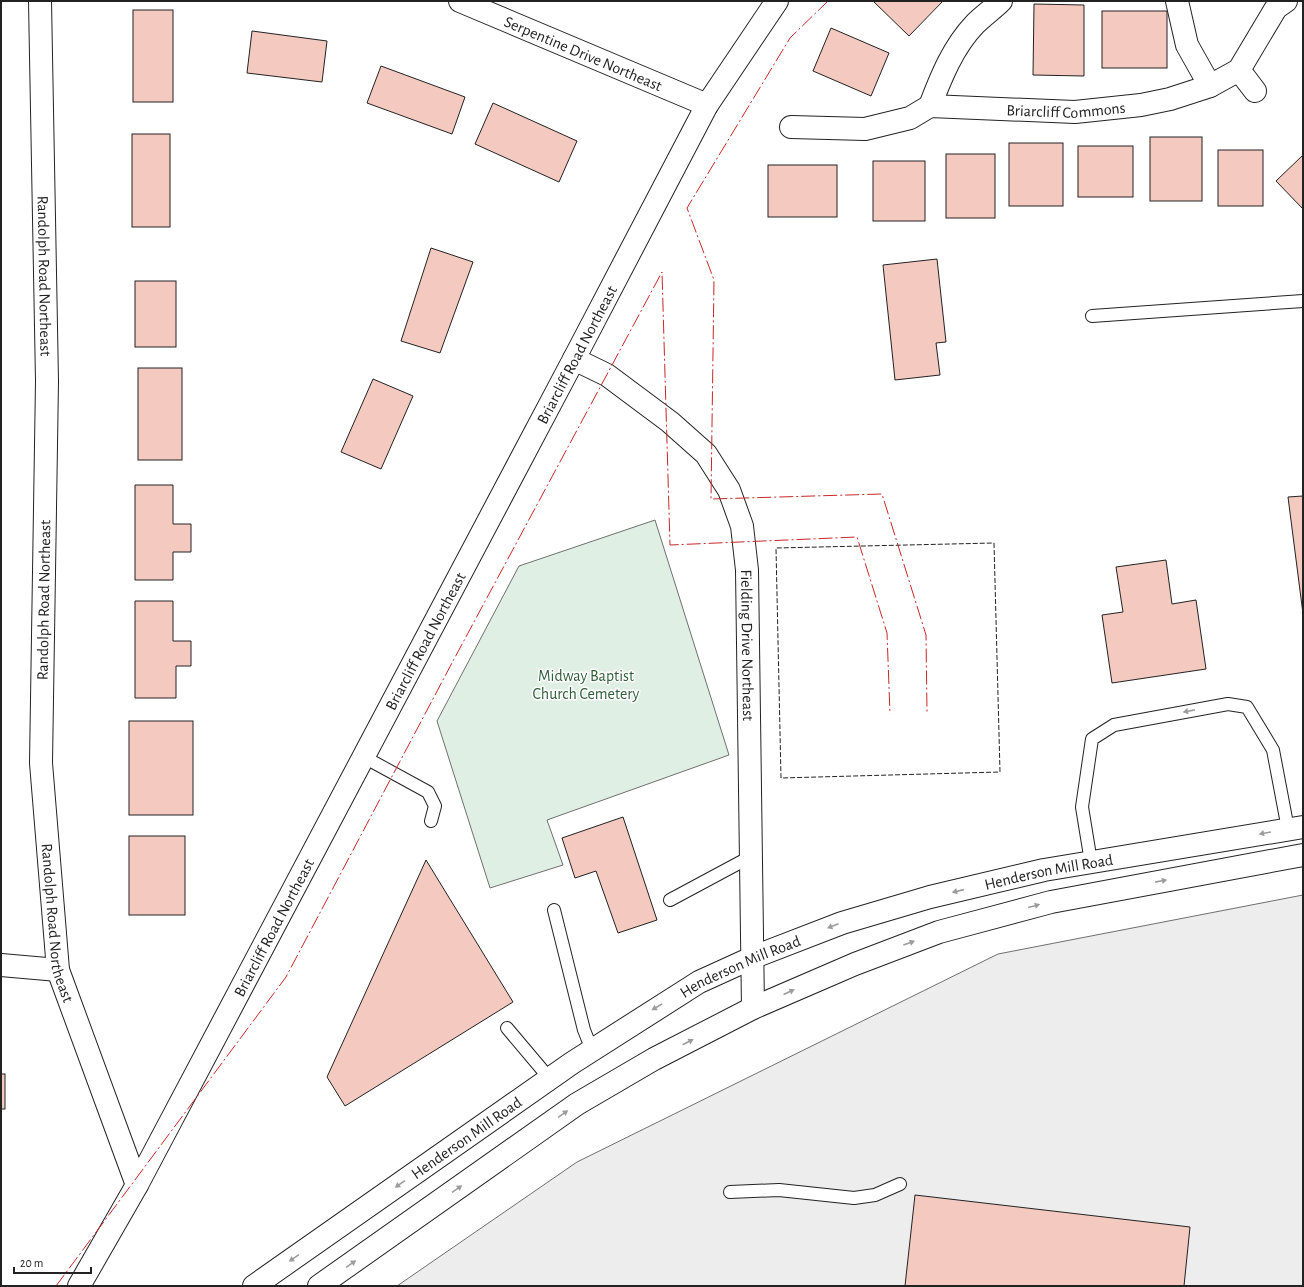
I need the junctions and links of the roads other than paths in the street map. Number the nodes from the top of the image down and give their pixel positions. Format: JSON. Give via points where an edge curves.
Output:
{"nodes":[{"id":1,"x":40,"y":1,"type":"edge"},
{"id":2,"x":460,"y":1,"type":"edge"},
{"id":3,"x":777,"y":1,"type":"edge"},
{"id":4,"x":1001,"y":1,"type":"edge"},
{"id":5,"x":1177,"y":1,"type":"edge"},
{"id":6,"x":1286,"y":1,"type":"edge"},
{"id":7,"x":1239,"y":70,"type":"junction"},
{"id":8,"x":1210,"y":86,"type":"junction"},
{"id":9,"x":1256,"y":91,"type":"dead end"},
{"id":10,"x":707,"y":105,"type":"junction"},
{"id":11,"x":930,"y":106,"type":"junction"},
{"id":12,"x":791,"y":127,"type":"dead end"},
{"id":13,"x":1303,"y":301,"type":"edge"},
{"id":14,"x":1092,"y":316,"type":"dead end"},
{"id":15,"x":574,"y":359,"type":"junction"},
{"id":16,"x":364,"y":757,"type":"junction"},
{"id":17,"x":431,"y":822,"type":"dead end"},
{"id":18,"x":1296,"y":828,"type":"edge"},
{"id":19,"x":1303,"y":854,"type":"edge"},
{"id":20,"x":752,"y":856,"type":"junction"},
{"id":21,"x":1091,"y":862,"type":"junction"},
{"id":22,"x":670,"y":900,"type":"dead end"},
{"id":23,"x":554,"y":910,"type":"dead end"},
{"id":24,"x":754,"y":957,"type":"junction"},
{"id":25,"x":1,"y":964,"type":"edge"},
{"id":26,"x":58,"y":970,"type":"junction"},
{"id":27,"x":753,"y":1008,"type":"junction"},
{"id":28,"x":507,"y":1028,"type":"dead end"},
{"id":29,"x":592,"y":1050,"type":"junction"},
{"id":30,"x":550,"y":1079,"type":"junction"},
{"id":31,"x":900,"y":1184,"type":"dead end"},
{"id":32,"x":137,"y":1185,"type":"junction"},
{"id":33,"x":730,"y":1192,"type":"dead end"},
{"id":34,"x":79,"y":1286,"type":"edge"},
{"id":35,"x":254,"y":1286,"type":"edge"},
{"id":36,"x":319,"y":1286,"type":"edge"}],
"edges":[{"from":1,"to":26,"type":"street","name":"Randolph Road Northeast","via":[[47,381],[41,763]]},
{"from":2,"to":10,"type":"street","name":"Serpentine Drive Northeast"},
{"from":3,"to":10,"type":"street","name":"Briarcliff Road Northeast"},
{"from":4,"to":11,"type":"street","via":[[975,25],[958,47],[942,74]]},
{"from":5,"to":8,"type":"street","via":[[1187,45]]},
{"from":6,"to":7,"type":"street","via":[[1276,8]]},
{"from":7,"to":8,"type":"street","name":"Briarcliff Commons"},
{"from":7,"to":9,"type":"street"},
{"from":8,"to":11,"type":"street","name":"Briarcliff Commons","via":[[1141,105],[1075,112]]},
{"from":10,"to":15,"type":"street","name":"Briarcliff Road Northeast"},
{"from":11,"to":12,"type":"street","via":[[910,118],[866,129]]},
{"from":13,"to":14,"type":"lane"},
{"from":15,"to":16,"type":"street","name":"Briarcliff Road Northeast"},
{"from":15,"to":20,"type":"street","name":"Fielding Drive Northeast","via":[[607,375],[670,422],[706,454],[728,490],[742,526],[747,570]]},
{"from":16,"to":17,"type":"lane","via":[[428,792],[434,806]]},
{"from":16,"to":32,"type":"street","name":"Briarcliff Road Northeast"},
{"from":18,"to":21,"type":"street","name":"Henderson Mill Road","one_way":true},
{"from":18,"to":21,"type":"lane","one_way":true,"via":[[1273,750],[1247,707],[1228,704],[1114,725],[1092,738],[1082,807]]},
{"from":27,"to":19,"type":"street","name":"Henderson Mill Road","one_way":true,"via":[[855,964],[947,930],[1051,902]]},
{"from":20,"to":22,"type":"lane"},
{"from":20,"to":24,"type":"street","name":"Fielding Drive Northeast"},
{"from":21,"to":24,"type":"street","name":"Henderson Mill Road","one_way":true,"via":[[1044,870],[930,897],[842,923]]},
{"from":23,"to":29,"type":"lane","via":[[584,1030]]},
{"from":24,"to":27,"type":"street","name":"Fielding Drive Northeast"},
{"from":24,"to":29,"type":"street","name":"Henderson Mill Road","one_way":true,"via":[[699,982]]},
{"from":25,"to":26,"type":"street"},
{"from":26,"to":32,"type":"street","name":"Randolph Road Northeast"},
{"from":36,"to":27,"type":"street","name":"Henderson Mill Road","one_way":true,"via":[[577,1104],[654,1059]]},
{"from":28,"to":30,"type":"lane"},
{"from":29,"to":30,"type":"street","name":"Henderson Mill Road"},
{"from":30,"to":35,"type":"street","name":"Henderson Mill Road","one_way":true},
{"from":31,"to":33,"type":"lane","via":[[875,1195],[854,1198],[779,1190]]},
{"from":32,"to":34,"type":"street","name":"Briarcliff Road Northeast"}]}
